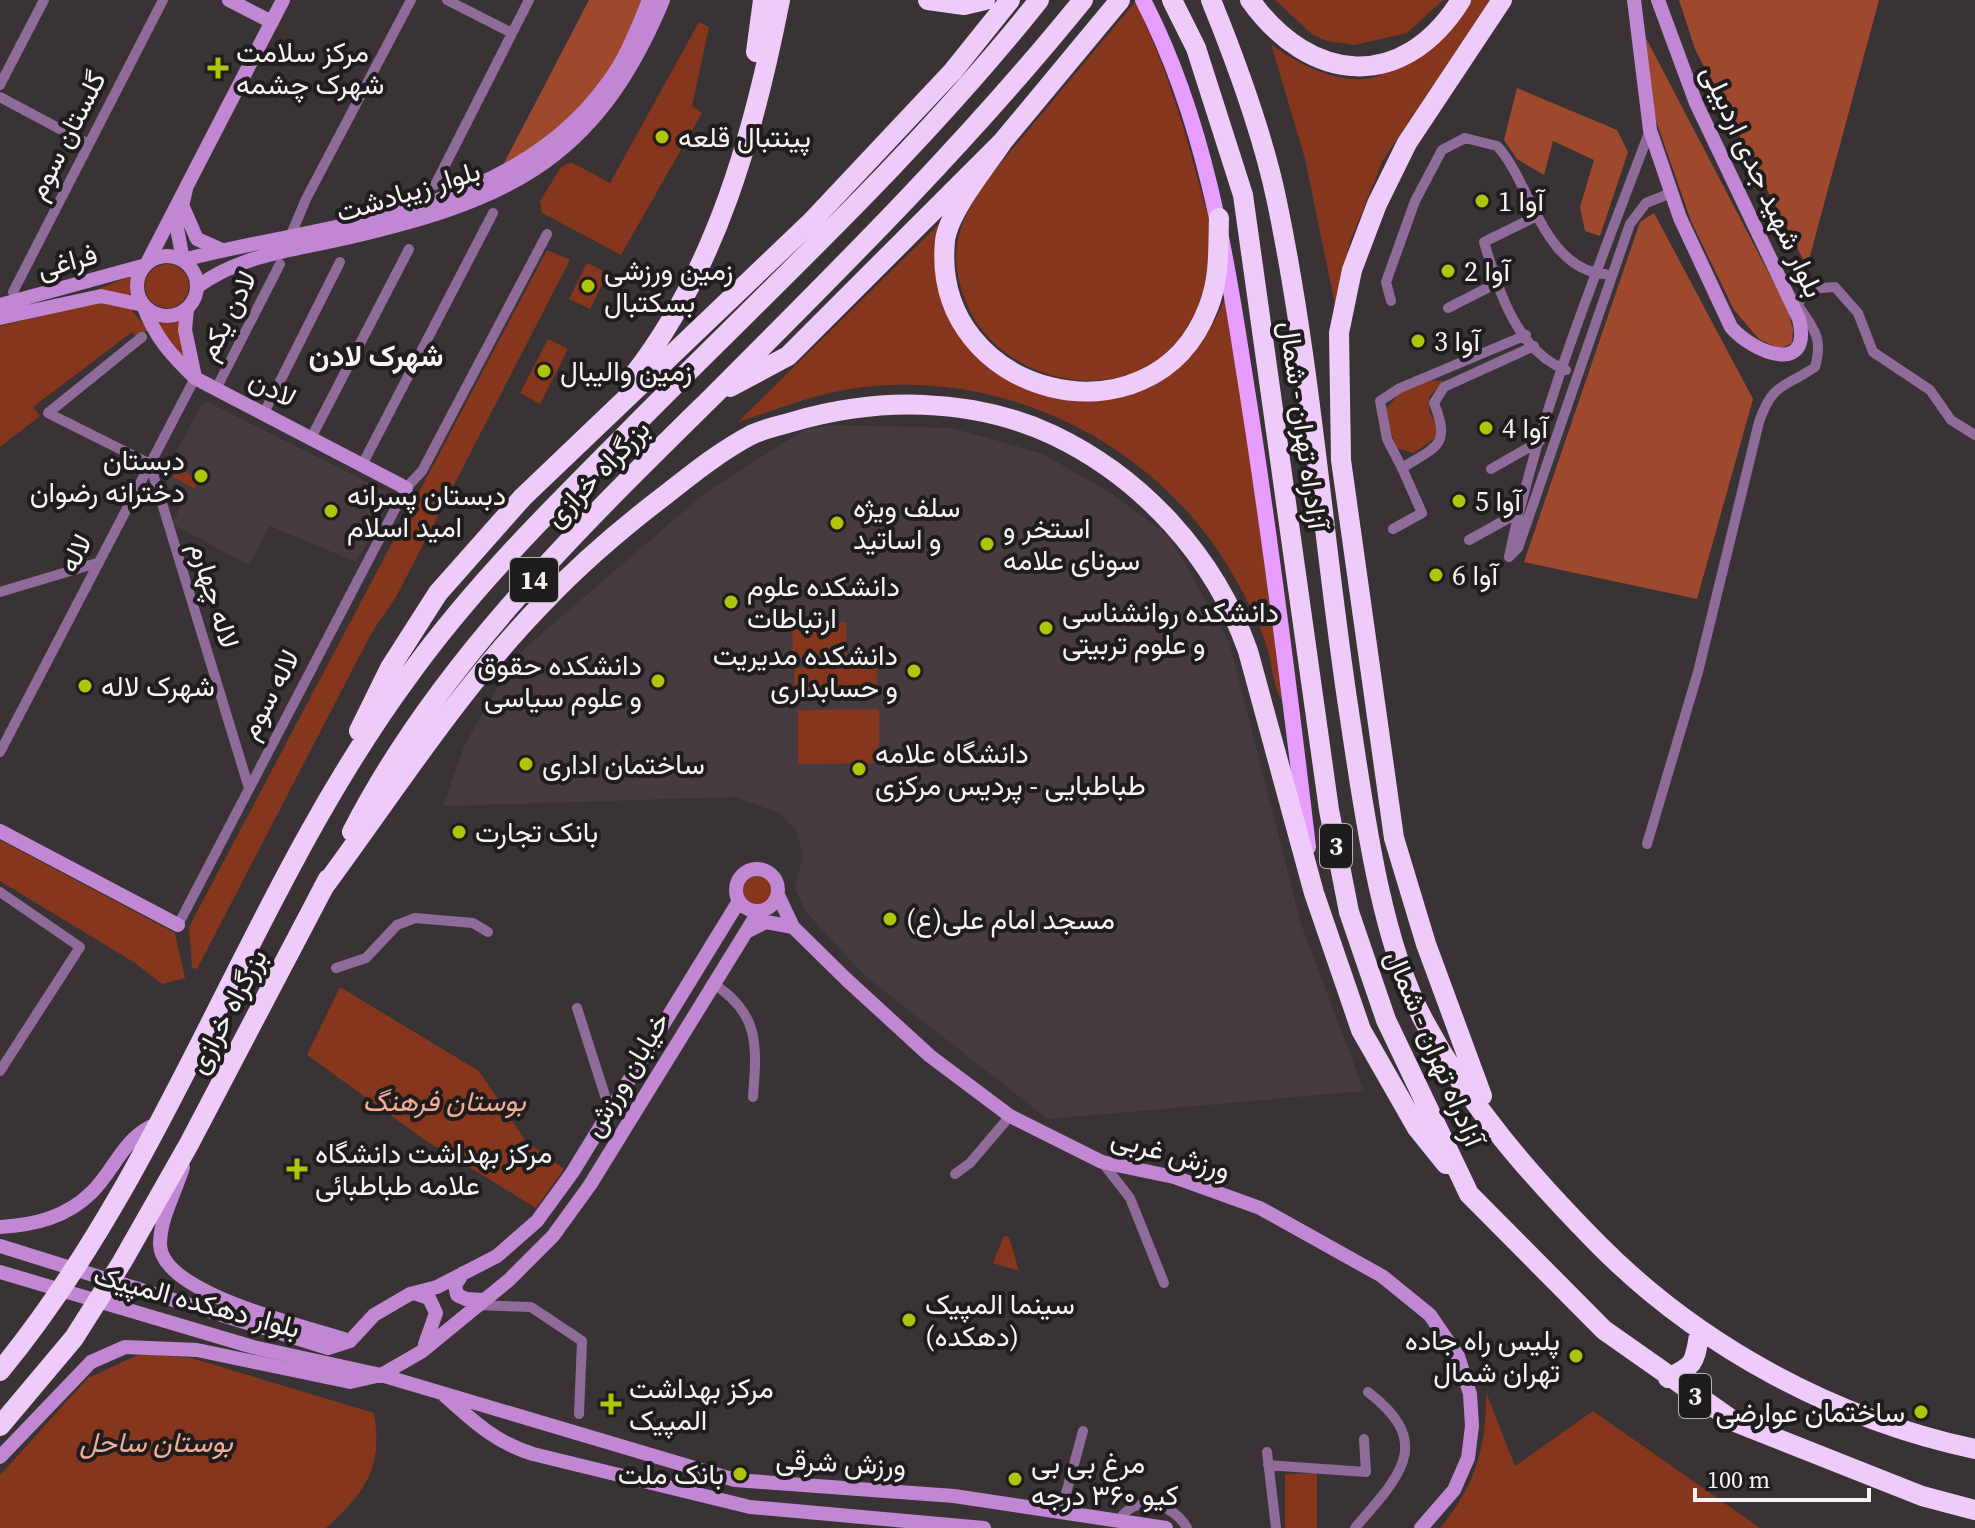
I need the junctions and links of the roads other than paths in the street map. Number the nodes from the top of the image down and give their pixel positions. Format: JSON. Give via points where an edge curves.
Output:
{"nodes":[{"id":1,"x":44,"y":0,"type":"edge"},
{"id":2,"x":163,"y":0,"type":"edge"},
{"id":3,"x":229,"y":0,"type":"edge"},
{"id":4,"x":283,"y":0,"type":"edge"},
{"id":5,"x":411,"y":0,"type":"edge"},
{"id":6,"x":447,"y":0,"type":"edge"},
{"id":7,"x":529,"y":0,"type":"edge"},
{"id":8,"x":649,"y":0,"type":"edge"},
{"id":9,"x":663,"y":0,"type":"edge"},
{"id":10,"x":763,"y":0,"type":"edge"},
{"id":11,"x":780,"y":0,"type":"edge"},
{"id":12,"x":928,"y":0,"type":"edge"},
{"id":13,"x":985,"y":0,"type":"edge"},
{"id":14,"x":1010,"y":0,"type":"edge"},
{"id":15,"x":1039,"y":0,"type":"edge"},
{"id":16,"x":1083,"y":0,"type":"edge"},
{"id":17,"x":1120,"y":0,"type":"edge"},
{"id":18,"x":1172,"y":0,"type":"edge"},
{"id":19,"x":1211,"y":0,"type":"edge"},
{"id":20,"x":1250,"y":0,"type":"edge"},
{"id":21,"x":1461,"y":0,"type":"edge"},
{"id":22,"x":1502,"y":0,"type":"edge"},
{"id":23,"x":1634,"y":0,"type":"edge"},
{"id":24,"x":1658,"y":0,"type":"edge"},
{"id":25,"x":1145,"y":3,"type":"edge"},
{"id":26,"x":272,"y":22,"type":"junction"},
{"id":27,"x":512,"y":33,"type":"junction"},
{"id":28,"x":0,"y":85,"type":"edge"},
{"id":29,"x":0,"y":97,"type":"edge"},
{"id":30,"x":1650,"y":130,"type":"junction"},
{"id":31,"x":1003,"y":141,"type":"junction"},
{"id":32,"x":744,"y":143,"type":"junction"},
{"id":33,"x":88,"y":144,"type":"junction"},
{"id":34,"x":435,"y":185,"type":"dead end"},
{"id":35,"x":186,"y":189,"type":"junction"},
{"id":36,"x":1671,"y":193,"type":"junction"},
{"id":37,"x":183,"y":206,"type":"junction"},
{"id":38,"x":493,"y":213,"type":"dead end"},
{"id":39,"x":1535,"y":217,"type":"junction"},
{"id":40,"x":1219,"y":218,"type":"junction"},
{"id":41,"x":547,"y":234,"type":"dead end"},
{"id":42,"x":290,"y":237,"type":"junction"},
{"id":43,"x":409,"y":249,"type":"dead end"},
{"id":44,"x":223,"y":250,"type":"junction"},
{"id":45,"x":183,"y":260,"type":"junction"},
{"id":46,"x":340,"y":262,"type":"dead end"},
{"id":47,"x":280,"y":264,"type":"dead end"},
{"id":48,"x":146,"y":265,"type":"junction"},
{"id":49,"x":1598,"y":274,"type":"junction"},
{"id":50,"x":1612,"y":275,"type":"junction"},
{"id":51,"x":1497,"y":283,"type":"junction"},
{"id":52,"x":197,"y":287,"type":"junction"},
{"id":53,"x":13,"y":292,"type":"dead end"},
{"id":54,"x":1391,"y":301,"type":"dead end"},
{"id":55,"x":0,"y":305,"type":"edge"},
{"id":56,"x":143,"y":305,"type":"junction"},
{"id":57,"x":1448,"y":308,"type":"dead end"},
{"id":58,"x":187,"y":309,"type":"junction"},
{"id":59,"x":1798,"y":312,"type":"junction"},
{"id":60,"x":0,"y":318,"type":"edge"},
{"id":61,"x":1526,"y":335,"type":"junction"},
{"id":62,"x":142,"y":337,"type":"dead end"},
{"id":63,"x":1534,"y":346,"type":"junction"},
{"id":64,"x":1563,"y":369,"type":"junction"},
{"id":65,"x":1576,"y":373,"type":"junction"},
{"id":66,"x":195,"y":378,"type":"junction"},
{"id":67,"x":217,"y":387,"type":"junction"},
{"id":68,"x":712,"y":396,"type":"junction"},
{"id":69,"x":264,"y":413,"type":"junction"},
{"id":70,"x":1975,"y":435,"type":"edge"},
{"id":71,"x":584,"y":437,"type":"junction"},
{"id":72,"x":311,"y":438,"type":"junction"},
{"id":73,"x":1540,"y":441,"type":"junction"},
{"id":74,"x":150,"y":464,"type":"junction"},
{"id":75,"x":362,"y":465,"type":"junction"},
{"id":76,"x":1402,"y":468,"type":"junction"},
{"id":77,"x":1491,"y":469,"type":"dead end"},
{"id":78,"x":406,"y":488,"type":"junction"},
{"id":79,"x":1518,"y":513,"type":"junction"},
{"id":80,"x":1393,"y":529,"type":"dead end"},
{"id":81,"x":1469,"y":540,"type":"dead end"},
{"id":82,"x":97,"y":563,"type":"junction"},
{"id":83,"x":0,"y":592,"type":"edge"},
{"id":84,"x":0,"y":752,"type":"edge"},
{"id":85,"x":248,"y":785,"type":"junction"},
{"id":86,"x":330,"y":791,"type":"junction"},
{"id":87,"x":0,"y":831,"type":"edge"},
{"id":88,"x":1647,"y":844,"type":"dead end"},
{"id":89,"x":323,"y":888,"type":"junction"},
{"id":90,"x":0,"y":892,"type":"edge"},
{"id":91,"x":1314,"y":893,"type":"junction"},
{"id":92,"x":778,"y":895,"type":"junction"},
{"id":93,"x":739,"y":901,"type":"junction"},
{"id":94,"x":759,"y":911,"type":"junction"},
{"id":95,"x":178,"y":925,"type":"joint"},
{"id":96,"x":793,"y":927,"type":"junction"},
{"id":97,"x":488,"y":932,"type":"dead end"},
{"id":98,"x":741,"y":936,"type":"junction"},
{"id":99,"x":336,"y":968,"type":"dead end"},
{"id":100,"x":712,"y":983,"type":"junction"},
{"id":101,"x":577,"y":1008,"type":"dead end"},
{"id":102,"x":0,"y":1071,"type":"edge"},
{"id":103,"x":753,"y":1097,"type":"dead end"},
{"id":104,"x":610,"y":1111,"type":"junction"},
{"id":105,"x":1010,"y":1116,"type":"junction"},
{"id":106,"x":157,"y":1124,"type":"junction"},
{"id":107,"x":1496,"y":1135,"type":"junction"},
{"id":108,"x":189,"y":1144,"type":"junction"},
{"id":109,"x":1102,"y":1162,"type":"junction"},
{"id":110,"x":955,"y":1174,"type":"dead end"},
{"id":111,"x":1469,"y":1194,"type":"junction"},
{"id":112,"x":0,"y":1227,"type":"edge"},
{"id":113,"x":0,"y":1246,"type":"edge"},
{"id":114,"x":0,"y":1272,"type":"edge"},
{"id":115,"x":463,"y":1273,"type":"junction"},
{"id":116,"x":1164,"y":1283,"type":"dead end"},
{"id":117,"x":410,"y":1294,"type":"junction"},
{"id":118,"x":479,"y":1302,"type":"junction"},
{"id":119,"x":1700,"y":1330,"type":"junction"},
{"id":120,"x":350,"y":1341,"type":"junction"},
{"id":121,"x":421,"y":1352,"type":"junction"},
{"id":122,"x":0,"y":1371,"type":"edge"},
{"id":123,"x":381,"y":1375,"type":"junction"},
{"id":124,"x":1668,"y":1378,"type":"junction"},
{"id":125,"x":441,"y":1392,"type":"junction"},
{"id":126,"x":1368,"y":1392,"type":"dead end"},
{"id":127,"x":579,"y":1414,"type":"dead end"},
{"id":128,"x":0,"y":1426,"type":"edge"},
{"id":129,"x":1083,"y":1431,"type":"dead end"},
{"id":130,"x":1364,"y":1439,"type":"dead end"},
{"id":131,"x":1975,"y":1449,"type":"edge"},
{"id":132,"x":1267,"y":1452,"type":"dead end"},
{"id":133,"x":0,"y":1457,"type":"edge"},
{"id":134,"x":1268,"y":1465,"type":"junction"},
{"id":135,"x":1975,"y":1510,"type":"edge"},
{"id":136,"x":1061,"y":1512,"type":"junction"},
{"id":137,"x":1119,"y":1520,"type":"junction"},
{"id":138,"x":984,"y":1528,"type":"edge"},
{"id":139,"x":1166,"y":1528,"type":"edge"},
{"id":140,"x":1187,"y":1528,"type":"edge"},
{"id":141,"x":1276,"y":1528,"type":"edge"},
{"id":142,"x":1355,"y":1528,"type":"edge"},
{"id":143,"x":1421,"y":1528,"type":"edge"}],
"edges":[{"from":1,"to":28,"type":"street"},
{"from":2,"to":33,"type":"street","name":"گلستان سوم"},
{"from":3,"to":26,"type":"street"},
{"from":4,"to":26,"type":"street"},
{"from":5,"to":42,"type":"street"},
{"from":6,"to":27,"type":"street"},
{"from":7,"to":27,"type":"street"},
{"from":8,"to":42,"type":"street","name":"بلوار زیبادشت","via":[[604,87],[567,128],[525,162],[424,206]]},
{"from":9,"to":52,"type":"street","name":"بلوار زیبادشت","via":[[621,86],[574,138],[531,173],[434,216],[229,266]]},
{"from":10,"to":32,"type":"highway"},
{"from":11,"to":32,"type":"highway"},
{"from":12,"to":13,"type":"highway","via":[[964,5]]},
{"from":14,"to":71,"type":"highway","via":[[953,71],[811,222]]},
{"from":15,"to":86,"type":"highway","name":"بزرگراه خرازی","number":"14","via":[[927,128],[472,595],[409,675]]},
{"from":16,"to":68,"type":"highway","name":"بزرگراه خرازی","number":"14","via":[[1013,87],[856,254]]},
{"from":17,"to":31,"type":"highway"},
{"from":18,"to":111,"type":"highway","name":"آزادراه تهران - شمال","number":"3","via":[[1196,48],[1243,195],[1329,810],[1349,912],[1386,1020]]},
{"from":19,"to":107,"type":"highway","name":"آزادراه تهران - شمال","number":"3","via":[[1277,198],[1362,796],[1395,946],[1423,1019]]},
{"from":20,"to":21,"type":"highway","via":[[1271,29],[1321,61],[1358,65],[1396,61],[1412,53]]},
{"from":22,"to":107,"type":"highway","via":[[1407,143],[1377,204],[1352,270],[1339,333],[1341,460],[1394,838],[1426,944]]},
{"from":23,"to":30,"type":"street","name":"بلوار شهید جدی اردبیلی"},
{"from":24,"to":59,"type":"street","name":"بلوار شهید جدی اردبیلی","via":[[1696,103]]},
{"from":25,"to":40,"type":"main road","via":[[1179,82]]},
{"from":26,"to":35,"type":"street"},
{"from":27,"to":34,"type":"street"},
{"from":29,"to":33,"type":"street"},
{"from":30,"to":36,"type":"street","name":"بلوار شهید جدی اردبیلی"},
{"from":30,"to":49,"type":"street"},
{"from":31,"to":40,"type":"highway","via":[[945,238],[945,272],[960,319],[978,343],[1014,375],[1047,387],[1117,388],[1152,376],[1187,345],[1217,282]]},
{"from":31,"to":68,"type":"highway","via":[[788,356]]},
{"from":32,"to":71,"type":"highway","via":[[697,278],[649,355]]},
{"from":33,"to":53,"type":"street","name":"گلستان سوم"},
{"from":35,"to":37,"type":"street"},
{"from":35,"to":48,"type":"street"},
{"from":36,"to":50,"type":"street","via":[[1646,203],[1635,215]]},
{"from":36,"to":59,"type":"street","name":"بلوار شهید جدی اردبیلی","via":[[1718,303],[1743,341],[1773,356],[1786,355],[1797,347],[1802,332]]},
{"from":37,"to":44,"type":"street","via":[[197,239]]},
{"from":37,"to":45,"type":"street","via":[[177,228]]},
{"from":38,"to":75,"type":"street"},
{"from":39,"to":49,"type":"street","via":[[1557,246]]},
{"from":39,"to":51,"type":"street","via":[[1484,242]]},
{"from":39,"to":54,"type":"street","via":[[1497,146],[1474,138],[1455,140],[1436,159],[1404,225],[1386,282]]},
{"from":40,"to":91,"type":"main road","via":[[1280,610]]},
{"from":41,"to":78,"type":"street","name":"لاله سوم","via":[[422,471]]},
{"from":42,"to":44,"type":"street","name":"بلوار زیبادشت"},
{"from":43,"to":72,"type":"street"},
{"from":44,"to":45,"type":"street","name":"بلوار زیبادشت"},
{"from":45,"to":48,"type":"street","via":[[164,256]]},
{"from":45,"to":52,"type":"street"},
{"from":46,"to":69,"type":"street"},
{"from":47,"to":67,"type":"street","name":"لادن یکم"},
{"from":48,"to":55,"type":"street","name":"فراغی"},
{"from":48,"to":56,"type":"street","via":[[137,289]]},
{"from":49,"to":50,"type":"street"},
{"from":49,"to":64,"type":"street"},
{"from":50,"to":65,"type":"street"},
{"from":51,"to":57,"type":"street"},
{"from":51,"to":61,"type":"street","via":[[1503,303]]},
{"from":52,"to":58,"type":"street"},
{"from":56,"to":58,"type":"street","via":[[159,316]]},
{"from":56,"to":60,"type":"street","name":"فراغی","via":[[101,296]]},
{"from":56,"to":66,"type":"street","name":"لادن","via":[[153,331]]},
{"from":58,"to":66,"type":"street","via":[[185,330]]},
{"from":59,"to":70,"type":"street","via":[[1800,296],[1808,289],[1835,287],[1858,313],[1873,352],[1930,390],[1951,420]]},
{"from":59,"to":88,"type":"street","via":[[1816,334],[1820,348],[1815,367],[1778,387],[1759,422],[1698,672]]},
{"from":61,"to":63,"type":"street"},
{"from":61,"to":76,"type":"street","via":[[1380,401],[1387,439]]},
{"from":62,"to":74,"type":"street","via":[[48,413]]},
{"from":63,"to":64,"type":"street"},
{"from":63,"to":76,"type":"street","via":[[1444,387],[1434,403],[1442,439]]},
{"from":64,"to":65,"type":"street"},
{"from":64,"to":73,"type":"street"},
{"from":65,"to":79,"type":"street","via":[[1518,548],[1509,557]]},
{"from":66,"to":67,"type":"street","name":"لادن"},
{"from":66,"to":74,"type":"street","name":"لاله"},
{"from":67,"to":69,"type":"street","name":"لادن"},
{"from":68,"to":89,"type":"highway","name":"بزرگراه خرازی","number":"14","via":[[548,563],[465,660],[372,794]]},
{"from":69,"to":72,"type":"street","name":"لادن"},
{"from":71,"to":86,"type":"highway","via":[[438,593],[390,668]]},
{"from":72,"to":75,"type":"street","name":"لادن"},
{"from":73,"to":77,"type":"street"},
{"from":73,"to":79,"type":"street"},
{"from":74,"to":82,"type":"street","name":"لاله"},
{"from":74,"to":85,"type":"street","name":"لاله چهارم"},
{"from":75,"to":78,"type":"street","name":"لادن"},
{"from":76,"to":80,"type":"street","via":[[1422,513]]},
{"from":78,"to":85,"type":"street","name":"لاله سوم"},
{"from":79,"to":81,"type":"street"},
{"from":82,"to":83,"type":"street"},
{"from":82,"to":84,"type":"street","name":"لاله"},
{"from":85,"to":95,"type":"street","name":"لاله سوم"},
{"from":86,"to":106,"type":"highway","name":"بزرگراه خرازی","number":"14"},
{"from":87,"to":95,"type":"street"},
{"from":89,"to":91,"type":"highway","via":[[461,700],[543,603],[632,521],[754,433],[828,411],[876,404],[929,405],[1027,423],[1124,479],[1185,538],[1236,617]]},
{"from":89,"to":108,"type":"highway","name":"بزرگراه خرازی","number":"14"},
{"from":90,"to":102,"type":"street","via":[[80,947]]},
{"from":91,"to":111,"type":"highway","via":[[1361,1030],[1417,1128]]},
{"from":92,"to":93,"type":"street","via":[[773,876],[754,869],[738,881]]},
{"from":92,"to":94,"type":"street"},
{"from":92,"to":96,"type":"street","name":"ورزش غربی"},
{"from":93,"to":94,"type":"street"},
{"from":93,"to":104,"type":"street","name":"خیابان ورزش"},
{"from":94,"to":98,"type":"street","name":"خیابان ورزش"},
{"from":96,"to":98,"type":"street","via":[[766,922]]},
{"from":96,"to":105,"type":"street","name":"ورزش غربی","via":[[930,1056]]},
{"from":97,"to":99,"type":"street","via":[[473,923],[415,918],[397,925],[366,958]]},
{"from":98,"to":100,"type":"street","name":"خیابان ورزش"},
{"from":100,"to":103,"type":"street","via":[[730,994],[752,1023]]},
{"from":100,"to":118,"type":"street","name":"خیابان ورزش","via":[[590,1185],[509,1280]]},
{"from":101,"to":104,"type":"street"},
{"from":104,"to":115,"type":"street","name":"خیابان ورزش","via":[[537,1221],[497,1256]]},
{"from":105,"to":109,"type":"street","name":"ورزش غربی"},
{"from":105,"to":110,"type":"street"},
{"from":106,"to":112,"type":"street","via":[[143,1129],[92,1192],[59,1215],[32,1225]]},
{"from":106,"to":122,"type":"highway","name":"بزرگراه خرازی","number":"14","via":[[89,1246]]},
{"from":107,"to":119,"type":"highway","name":"آزادراه تهران - شمال","number":"3","via":[[1619,1265]]},
{"from":108,"to":120,"type":"street","via":[[162,1228],[159,1246],[167,1265],[183,1281],[213,1296]]},
{"from":108,"to":128,"type":"highway","name":"بزرگراه خرازی","number":"14","via":[[74,1338]]},
{"from":109,"to":116,"type":"street","via":[[1130,1198]]},
{"from":109,"to":143,"type":"street","name":"ورزش غربی","via":[[1174,1177],[1260,1208],[1382,1276],[1430,1315],[1458,1356],[1470,1394],[1472,1426],[1468,1458],[1454,1490]]},
{"from":111,"to":124,"type":"highway","name":"آزادراه تهران - شمال","number":"3","via":[[1604,1330]]},
{"from":113,"to":120,"type":"street","name":"بلوار دهکده المپیک","via":[[328,1348]]},
{"from":114,"to":123,"type":"street","name":"بلوار دهکده المپیک","via":[[253,1347]]},
{"from":115,"to":117,"type":"street","name":"خیابان ورزش"},
{"from":115,"to":118,"type":"street","via":[[455,1285],[457,1295]]},
{"from":117,"to":120,"type":"street","name":"خیابان ورزش","via":[[374,1315]]},
{"from":117,"to":121,"type":"street","via":[[423,1293],[436,1313]]},
{"from":118,"to":121,"type":"street","name":"خیابان ورزش"},
{"from":118,"to":127,"type":"street","via":[[531,1307],[582,1341]]},
{"from":119,"to":124,"type":"highway","via":[[1691,1367]]},
{"from":119,"to":131,"type":"highway","name":"آزادراه تهران - شمال","number":"3","via":[[1784,1381],[1847,1409]]},
{"from":121,"to":123,"type":"street","name":"خیابان ورزش"},
{"from":123,"to":125,"type":"street","name":"ورزش شرقی"},
{"from":123,"to":133,"type":"street","via":[[350,1382],[329,1380],[197,1350],[125,1347],[91,1362]]},
{"from":124,"to":135,"type":"highway","name":"آزادراه تهران - شمال","number":"3","via":[[1735,1422],[1922,1496]]},
{"from":125,"to":136,"type":"street","name":"ورزش شرقی","via":[[735,1480],[875,1488]]},
{"from":125,"to":138,"type":"street","via":[[491,1436],[533,1454],[750,1507]]},
{"from":126,"to":142,"type":"street","via":[[1399,1420],[1405,1443],[1393,1484]]},
{"from":129,"to":136,"type":"street"},
{"from":130,"to":134,"type":"street","via":[[1366,1472]]},
{"from":132,"to":134,"type":"street"},
{"from":134,"to":141,"type":"street"},
{"from":136,"to":137,"type":"street","name":"ورزش شرقی"},
{"from":137,"to":139,"type":"street","name":"ورزش شرقی"},
{"from":137,"to":140,"type":"street","via":[[1143,1502],[1163,1506]]}]}
